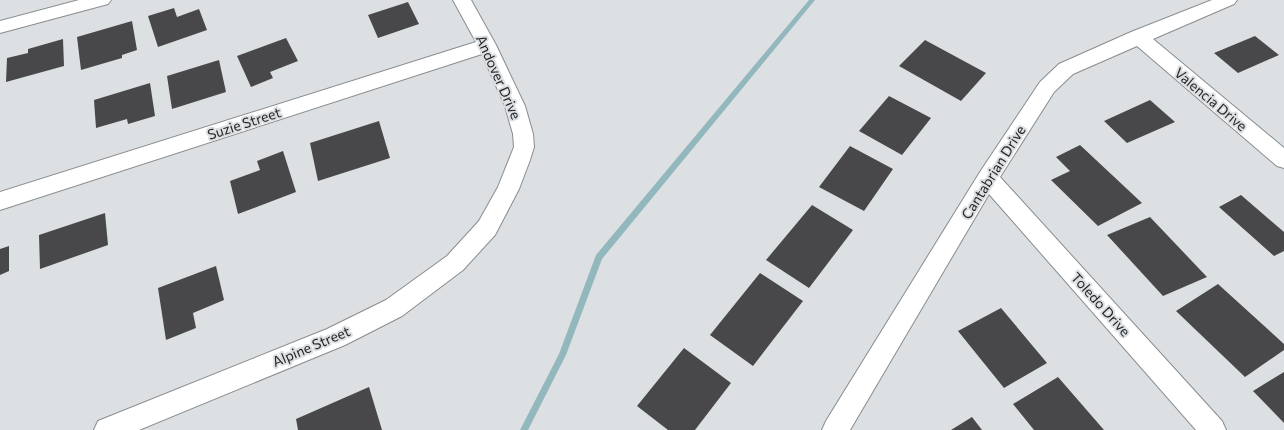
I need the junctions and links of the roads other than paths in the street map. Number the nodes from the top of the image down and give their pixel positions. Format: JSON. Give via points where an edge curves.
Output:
{"nodes":[{"id":1,"x":102,"y":0,"type":"edge"},
{"id":2,"x":462,"y":0,"type":"edge"},
{"id":3,"x":1228,"y":0,"type":"edge"},
{"id":4,"x":0,"y":27,"type":"edge"},
{"id":5,"x":1138,"y":37,"type":"junction"},
{"id":6,"x":487,"y":45,"type":"junction"},
{"id":7,"x":1284,"y":160,"type":"edge"},
{"id":8,"x":988,"y":178,"type":"junction"},
{"id":9,"x":0,"y":201,"type":"edge"},
{"id":10,"x":490,"y":223,"type":"joint"},
{"id":11,"x":107,"y":430,"type":"edge"},
{"id":12,"x":835,"y":430,"type":"edge"},
{"id":13,"x":1213,"y":430,"type":"edge"}],
"edges":[{"from":1,"to":4,"type":"street"},
{"from":2,"to":6,"type":"street","name":"Andover Drive"},
{"from":3,"to":5,"type":"street","name":"Cantabrian Drive"},
{"from":5,"to":7,"type":"street","name":"Valencia Drive"},
{"from":5,"to":8,"type":"street","name":"Cantabrian Drive","via":[[1066,69],[1047,87]]},
{"from":6,"to":9,"type":"street","name":"Suzie Street"},
{"from":6,"to":10,"type":"street","name":"Andover Drive","via":[[515,106],[524,147],[508,189]]},
{"from":8,"to":12,"type":"street","name":"Cantabrian Drive"},
{"from":8,"to":13,"type":"street","name":"Toledo Drive"},
{"from":10,"to":11,"type":"street","name":"Alpine Street","via":[[455,263],[394,308],[336,337]]}]}
